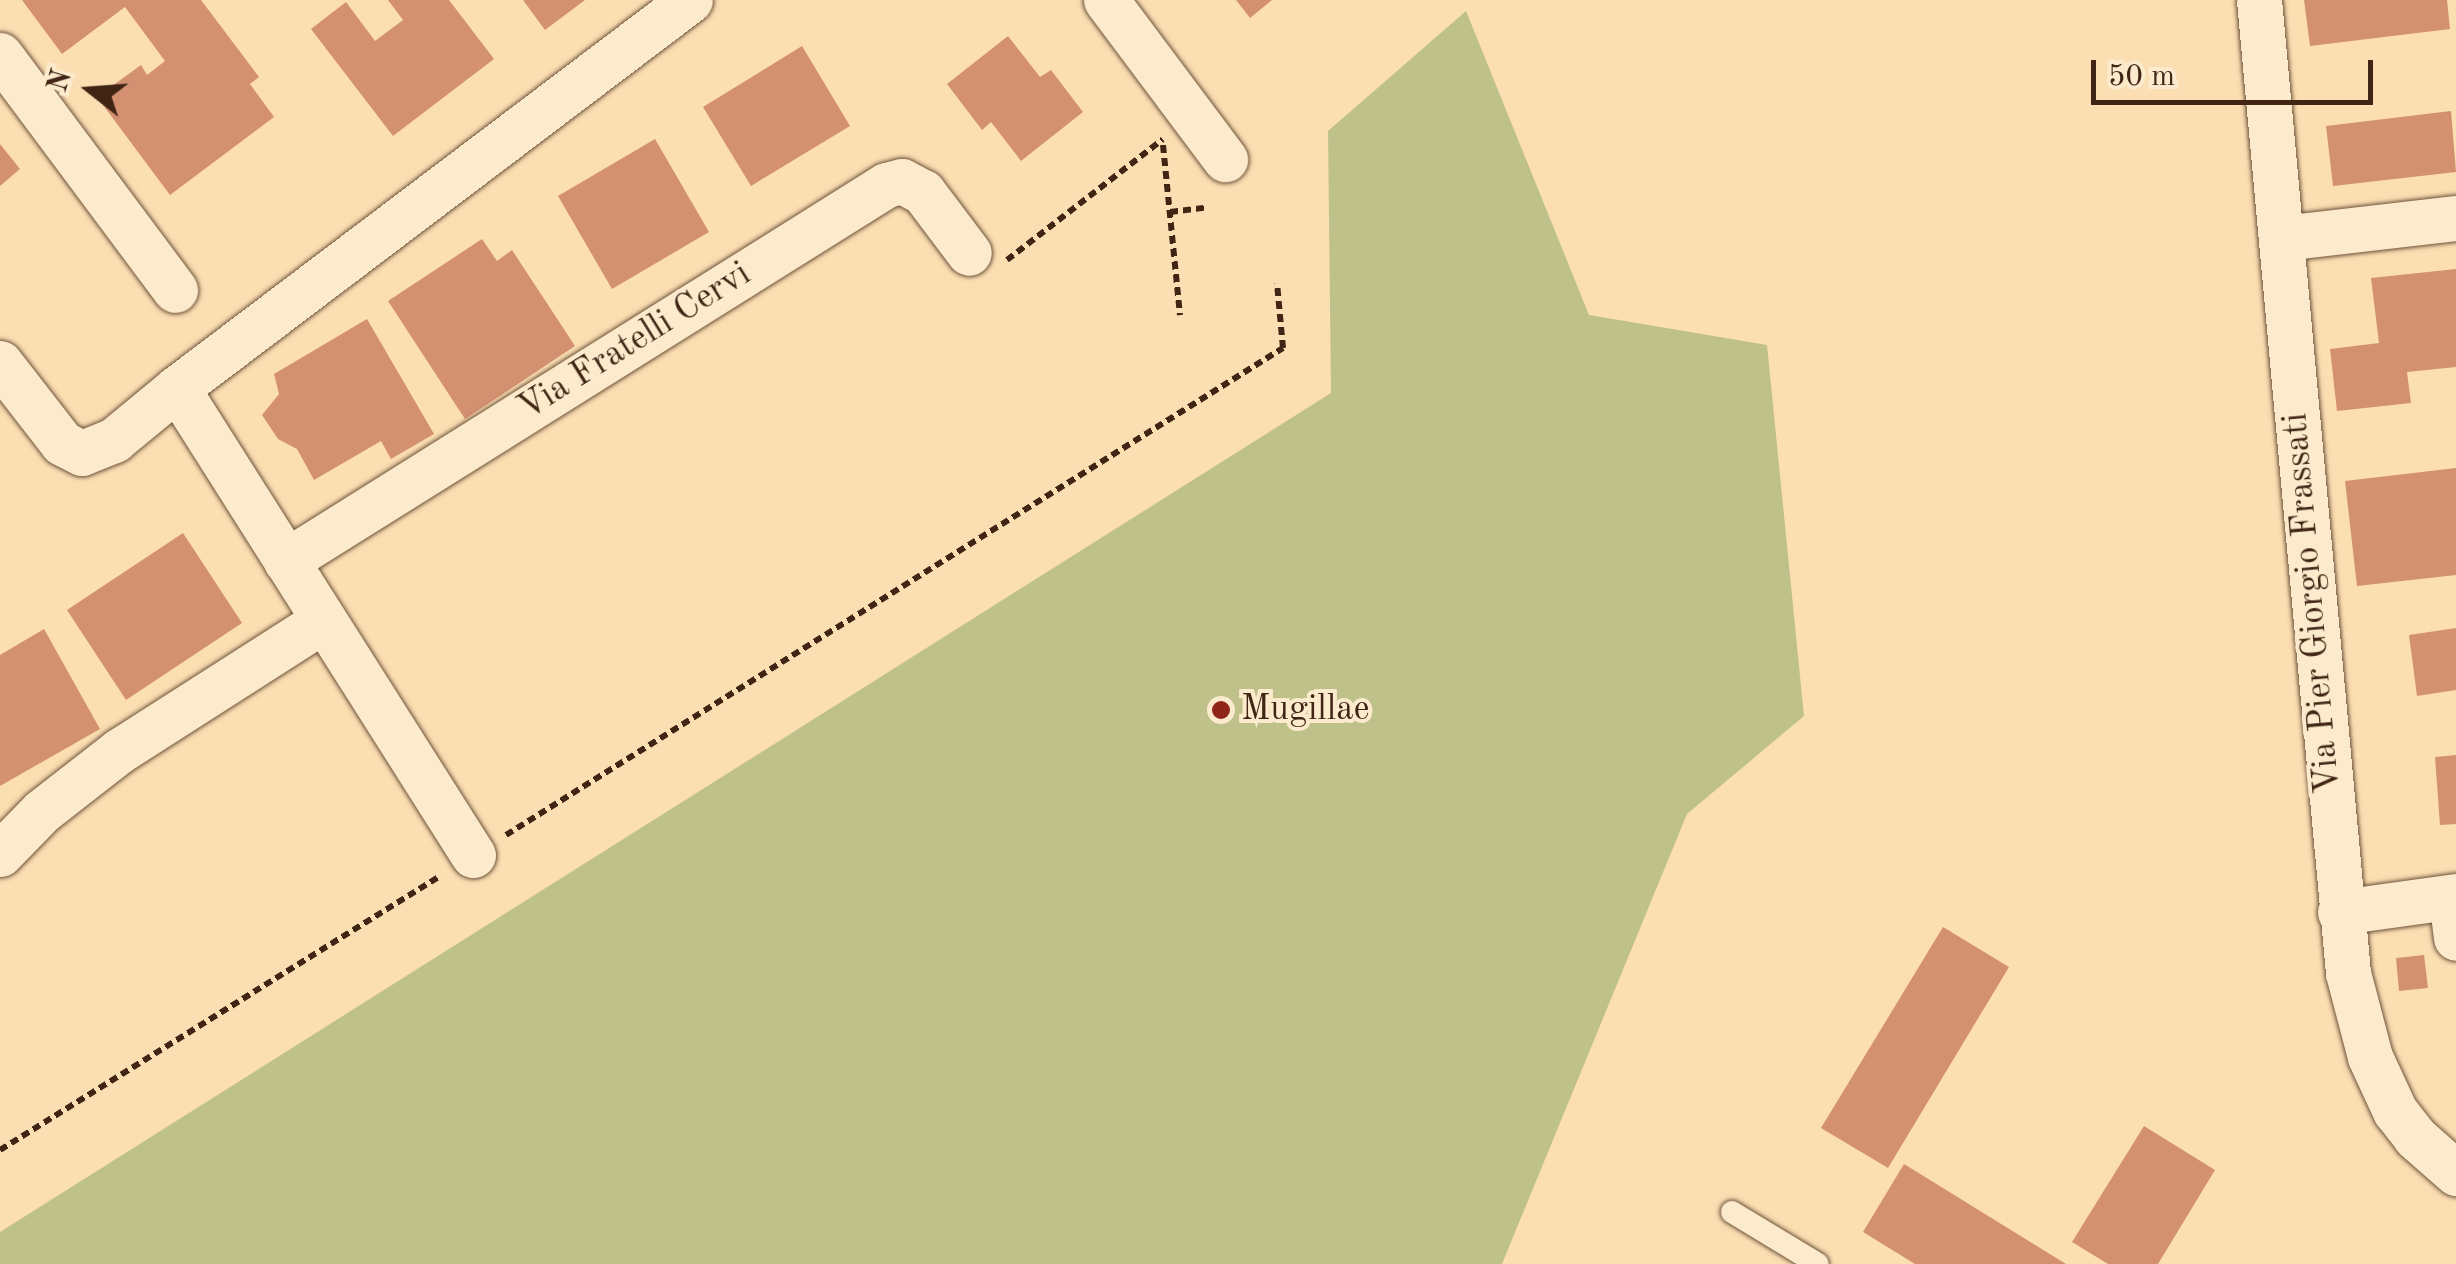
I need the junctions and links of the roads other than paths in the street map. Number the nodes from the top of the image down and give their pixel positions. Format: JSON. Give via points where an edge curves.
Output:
{"nodes":[{"id":1,"x":690,"y":0,"type":"edge"},
{"id":2,"x":1106,"y":0,"type":"edge"},
{"id":3,"x":2260,"y":0,"type":"edge"},
{"id":4,"x":0,"y":55,"type":"edge"},
{"id":5,"x":1226,"y":160,"type":"dead end"},
{"id":6,"x":2456,"y":218,"type":"edge"},
{"id":7,"x":2282,"y":238,"type":"junction"},
{"id":8,"x":988,"y":257,"type":"road end"},
{"id":9,"x":176,"y":290,"type":"dead end"},
{"id":10,"x":0,"y":363,"type":"edge"},
{"id":11,"x":178,"y":388,"type":"junction"},
{"id":12,"x":286,"y":561,"type":"junction"},
{"id":13,"x":324,"y":620,"type":"junction"},
{"id":14,"x":0,"y":854,"type":"edge"},
{"id":15,"x":473,"y":855,"type":"road end"},
{"id":16,"x":2454,"y":910,"type":"edge"},
{"id":17,"x":2340,"y":912,"type":"junction"},
{"id":18,"x":2456,"y":1174,"type":"edge"},
{"id":19,"x":1732,"y":1212,"type":"dead end"},
{"id":20,"x":1818,"y":1264,"type":"edge"}],
"edges":[{"from":1,"to":11,"type":"street"},
{"from":2,"to":5,"type":"street","via":[[1178,128]]},
{"from":3,"to":7,"type":"street","name":"Via Pier Giorgio Frassati"},
{"from":4,"to":9,"type":"street"},
{"from":6,"to":7,"type":"street"},
{"from":7,"to":17,"type":"street","name":"Via Pier Giorgio Frassati"},
{"from":8,"to":12,"type":"street","name":"Via Fratelli Cervi","via":[[923,192],[902,182],[886,185]]},
{"from":10,"to":11,"type":"street","via":[[62,443],[82,453],[114,440]]},
{"from":11,"to":12,"type":"street"},
{"from":12,"to":13,"type":"street"},
{"from":13,"to":14,"type":"street","via":[[105,761],[42,810]]},
{"from":13,"to":15,"type":"street"},
{"from":16,"to":17,"type":"street"},
{"from":17,"to":18,"type":"street","name":"Via Pier Giorgio Frassati","via":[[2355,1006],[2378,1077],[2416,1137]]},
{"from":19,"to":20,"type":"lane"}]}
